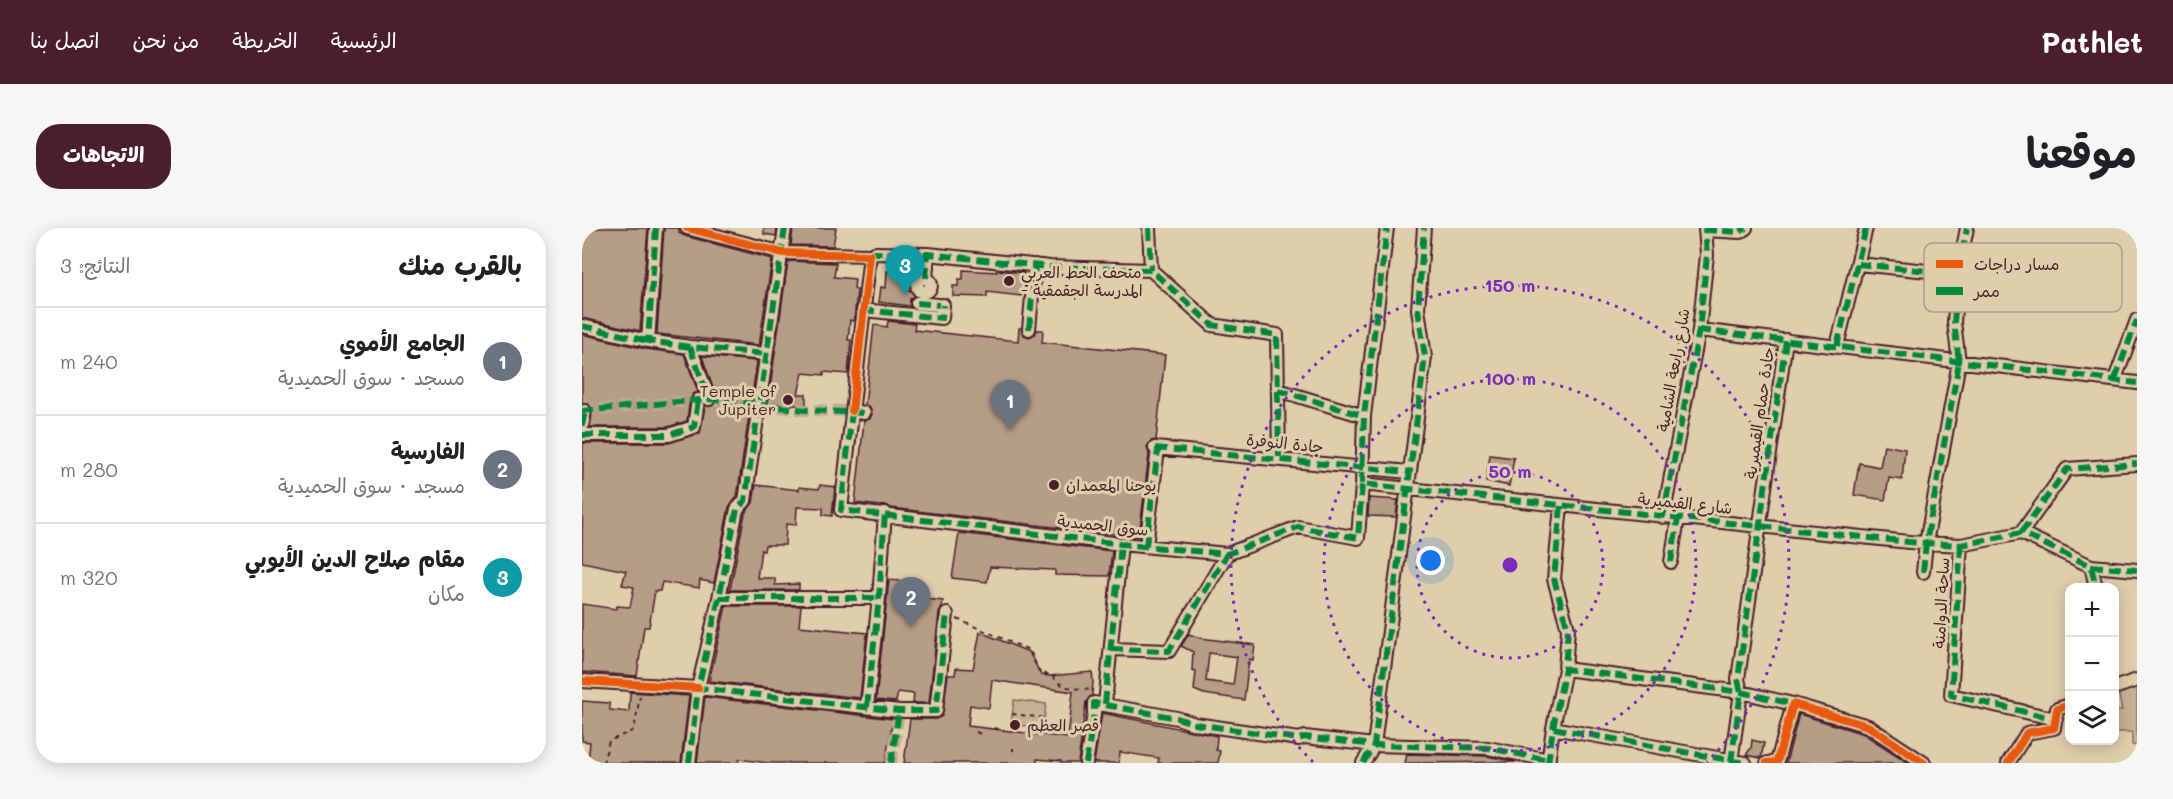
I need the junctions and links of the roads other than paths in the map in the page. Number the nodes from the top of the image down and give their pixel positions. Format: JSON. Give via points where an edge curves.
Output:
{"nodes":[{"id":1,"x":656,"y":228,"type":"edge"},
{"id":2,"x":688,"y":228,"type":"edge"},
{"id":3,"x":786,"y":228,"type":"edge"},
{"id":4,"x":1149,"y":228,"type":"edge"},
{"id":5,"x":1387,"y":228,"type":"edge"},
{"id":6,"x":1424,"y":228,"type":"edge"},
{"id":7,"x":1746,"y":228,"type":"edge"},
{"id":8,"x":1866,"y":228,"type":"edge"},
{"id":9,"x":1967,"y":228,"type":"edge"},
{"id":10,"x":1705,"y":229,"type":"edge"},
{"id":11,"x":1964,"y":243,"type":"edge"},
{"id":12,"x":783,"y":253,"type":"junction"},
{"id":13,"x":928,"y":254,"type":"junction"},
{"id":14,"x":870,"y":255,"type":"junction"},
{"id":15,"x":1858,"y":264,"type":"junction"},
{"id":16,"x":1035,"y":266,"type":"junction"},
{"id":17,"x":1151,"y":270,"type":"junction"},
{"id":18,"x":1924,"y":271,"type":"edge"},
{"id":19,"x":863,"y":310,"type":"junction"},
{"id":20,"x":1955,"y":312,"type":"edge"},
{"id":21,"x":2137,"y":320,"type":"edge"},
{"id":22,"x":582,"y":326,"type":"edge"},
{"id":23,"x":1029,"y":329,"type":"dead end"},
{"id":24,"x":1699,"y":330,"type":"junction"},
{"id":25,"x":648,"y":340,"type":"junction"},
{"id":26,"x":1786,"y":340,"type":"junction"},
{"id":27,"x":1837,"y":346,"type":"junction"},
{"id":28,"x":690,"y":347,"type":"junction"},
{"id":29,"x":766,"y":354,"type":"junction"},
{"id":30,"x":1959,"y":362,"type":"junction"},
{"id":31,"x":2115,"y":379,"type":"junction"},
{"id":32,"x":2137,"y":383,"type":"edge"},
{"id":33,"x":1278,"y":390,"type":"junction"},
{"id":34,"x":585,"y":411,"type":"dead end"},
{"id":35,"x":1364,"y":416,"type":"junction"},
{"id":36,"x":582,"y":426,"type":"edge"},
{"id":37,"x":582,"y":435,"type":"edge"},
{"id":38,"x":1279,"y":459,"type":"junction"},
{"id":39,"x":2137,"y":464,"type":"edge"},
{"id":40,"x":1364,"y":468,"type":"junction"},
{"id":41,"x":1409,"y":472,"type":"junction"},
{"id":42,"x":1362,"y":484,"type":"junction"},
{"id":43,"x":1406,"y":489,"type":"junction"},
{"id":44,"x":1561,"y":506,"type":"junction"},
{"id":45,"x":885,"y":514,"type":"junction"},
{"id":46,"x":1663,"y":517,"type":"junction"},
{"id":47,"x":1678,"y":518,"type":"junction"},
{"id":48,"x":1761,"y":527,"type":"junction"},
{"id":49,"x":2021,"y":533,"type":"junction"},
{"id":50,"x":1926,"y":543,"type":"junction"},
{"id":51,"x":1121,"y":544,"type":"junction"},
{"id":52,"x":1961,"y":545,"type":"junction"},
{"id":53,"x":1146,"y":546,"type":"junction"},
{"id":54,"x":1227,"y":554,"type":"junction"},
{"id":55,"x":1671,"y":562,"type":"dead end"},
{"id":56,"x":2091,"y":566,"type":"junction"},
{"id":57,"x":2137,"y":570,"type":"edge"},
{"id":58,"x":1923,"y":572,"type":"dead end"},
{"id":59,"x":2095,"y":583,"type":"edge"},
{"id":60,"x":719,"y":598,"type":"junction"},
{"id":61,"x":879,"y":598,"type":"junction"},
{"id":62,"x":947,"y":614,"type":"road end"},
{"id":63,"x":1111,"y":649,"type":"junction"},
{"id":64,"x":1565,"y":669,"type":"junction"},
{"id":65,"x":2137,"y":680,"type":"edge"},
{"id":66,"x":582,"y":681,"type":"edge"},
{"id":67,"x":2119,"y":687,"type":"edge"},
{"id":68,"x":698,"y":688,"type":"junction"},
{"id":69,"x":1741,"y":692,"type":"junction"},
{"id":70,"x":1099,"y":704,"type":"junction"},
{"id":71,"x":1793,"y":704,"type":"junction"},
{"id":72,"x":867,"y":707,"type":"junction"},
{"id":73,"x":2065,"y":707,"type":"edge"},
{"id":74,"x":2056,"y":719,"type":"junction"},
{"id":75,"x":1553,"y":728,"type":"junction"},
{"id":76,"x":1374,"y":745,"type":"junction"},
{"id":77,"x":1549,"y":762,"type":"edge"},
{"id":78,"x":1731,"y":762,"type":"edge"},
{"id":79,"x":689,"y":763,"type":"edge"},
{"id":80,"x":1086,"y":763,"type":"edge"},
{"id":81,"x":1358,"y":763,"type":"edge"},
{"id":82,"x":1364,"y":763,"type":"edge"},
{"id":83,"x":1745,"y":763,"type":"edge"},
{"id":84,"x":1767,"y":763,"type":"edge"},
{"id":85,"x":1924,"y":763,"type":"edge"},
{"id":86,"x":2008,"y":763,"type":"edge"}],
"edges":[{"from":1,"to":25,"type":"street"},
{"from":2,"to":12,"type":"street"},
{"from":3,"to":12,"type":"street"},
{"from":4,"to":17,"type":"street"},
{"from":5,"to":35,"type":"street"},
{"from":6,"to":41,"type":"street","via":[[1418,309],[1425,357]]},
{"from":7,"to":10,"type":"street","via":[[1740,232]]},
{"from":8,"to":15,"type":"street"},
{"from":9,"to":11,"type":"street"},
{"from":10,"to":24,"type":"street","name":"شارع رابعة الشامية","via":[[1707,255]]},
{"from":12,"to":14,"type":"street"},
{"from":12,"to":29,"type":"street"},
{"from":13,"to":14,"type":"street"},
{"from":13,"to":16,"type":"street"},
{"from":13,"to":19,"type":"street","via":[[926,278],[917,284],[921,299],[941,305],[942,318]]},
{"from":14,"to":19,"type":"street"},
{"from":15,"to":18,"type":"street"},
{"from":15,"to":27,"type":"street"},
{"from":16,"to":17,"type":"street"},
{"from":16,"to":23,"type":"street"},
{"from":17,"to":33,"type":"street","via":[[1212,325],[1277,335]]},
{"from":19,"to":45,"type":"street","name":"سوق الحميدية","via":[[858,412],[841,510]]},
{"from":20,"to":30,"type":"street"},
{"from":21,"to":31,"type":"street"},
{"from":22,"to":25,"type":"street"},
{"from":24,"to":26,"type":"street"},
{"from":24,"to":46,"type":"street","name":"شارع رابعة الشامية"},
{"from":25,"to":28,"type":"street"},
{"from":26,"to":27,"type":"street"},
{"from":26,"to":48,"type":"street","name":"جادة حمام القيميرية"},
{"from":27,"to":30,"type":"street"},
{"from":28,"to":29,"type":"street"},
{"from":28,"to":37,"type":"street","via":[[703,399],[694,427],[669,435]]},
{"from":29,"to":60,"type":"street","via":[[745,501],[737,509]]},
{"from":30,"to":31,"type":"street"},
{"from":30,"to":50,"type":"street"},
{"from":31,"to":32,"type":"street"},
{"from":33,"to":35,"type":"street"},
{"from":33,"to":38,"type":"street"},
{"from":34,"to":36,"type":"street"},
{"from":35,"to":40,"type":"street"},
{"from":38,"to":40,"type":"street","name":"جادة النوفرة"},
{"from":38,"to":53,"type":"street","name":"جادة النوفرة","via":[[1156,448]]},
{"from":39,"to":49,"type":"street","via":[[2067,469]]},
{"from":40,"to":41,"type":"street","name":"جادة النوفرة"},
{"from":40,"to":42,"type":"street"},
{"from":41,"to":43,"type":"street"},
{"from":42,"to":43,"type":"street"},
{"from":42,"to":54,"type":"street","name":"سوق الحميدية","via":[[1358,538],[1298,527]]},
{"from":43,"to":44,"type":"street","name":"شارع القيميرية"},
{"from":43,"to":76,"type":"street"},
{"from":44,"to":46,"type":"street","name":"شارع القيميرية"},
{"from":44,"to":64,"type":"street","via":[[1554,579],[1568,629]]},
{"from":45,"to":51,"type":"street","name":"سوق الحميدية"},
{"from":45,"to":61,"type":"street"},
{"from":46,"to":47,"type":"street","name":"شارع القيميرية"},
{"from":47,"to":48,"type":"street","name":"شارع القيميرية"},
{"from":47,"to":55,"type":"street"},
{"from":48,"to":50,"type":"street","name":"شارع القيميرية"},
{"from":48,"to":69,"type":"street","name":"جادة حمام القيميرية","via":[[1738,679]]},
{"from":49,"to":52,"type":"street","name":"ساحة الدوامنة"},
{"from":49,"to":56,"type":"street"},
{"from":50,"to":52,"type":"street","name":"شارع القيميرية"},
{"from":50,"to":58,"type":"street"},
{"from":51,"to":53,"type":"street","name":"سوق الحميدية"},
{"from":51,"to":63,"type":"street"},
{"from":52,"to":74,"type":"street","name":"ساحة الدوامنة","via":[[1952,695]]},
{"from":53,"to":54,"type":"street","name":"سوق الحميدية"},
{"from":54,"to":63,"type":"street","via":[[1169,651]]},
{"from":56,"to":57,"type":"street"},
{"from":56,"to":59,"type":"street"},
{"from":60,"to":61,"type":"street"},
{"from":60,"to":68,"type":"street"},
{"from":61,"to":72,"type":"street"},
{"from":62,"to":72,"type":"street","via":[[936,711]]},
{"from":63,"to":70,"type":"street"},
{"from":64,"to":69,"type":"street"},
{"from":64,"to":75,"type":"street"},
{"from":65,"to":67,"type":"street"},
{"from":66,"to":68,"type":"street"},
{"from":68,"to":72,"type":"street"},
{"from":68,"to":79,"type":"street"},
{"from":69,"to":71,"type":"street"},
{"from":69,"to":78,"type":"street","name":"جادة حمام القيميرية"},
{"from":70,"to":76,"type":"street","via":[[1195,724]]},
{"from":70,"to":80,"type":"street"},
{"from":71,"to":84,"type":"street","via":[[1777,762]]},
{"from":71,"to":85,"type":"street","via":[[1868,726]]},
{"from":73,"to":74,"type":"street","via":[[2057,709]]},
{"from":74,"to":86,"type":"street","via":[[2054,728],[2027,733]]},
{"from":75,"to":77,"type":"street"},
{"from":75,"to":78,"type":"street"},
{"from":76,"to":77,"type":"street","via":[[1488,748]]},
{"from":76,"to":81,"type":"street"},
{"from":76,"to":82,"type":"street"},
{"from":78,"to":83,"type":"street"}]}
